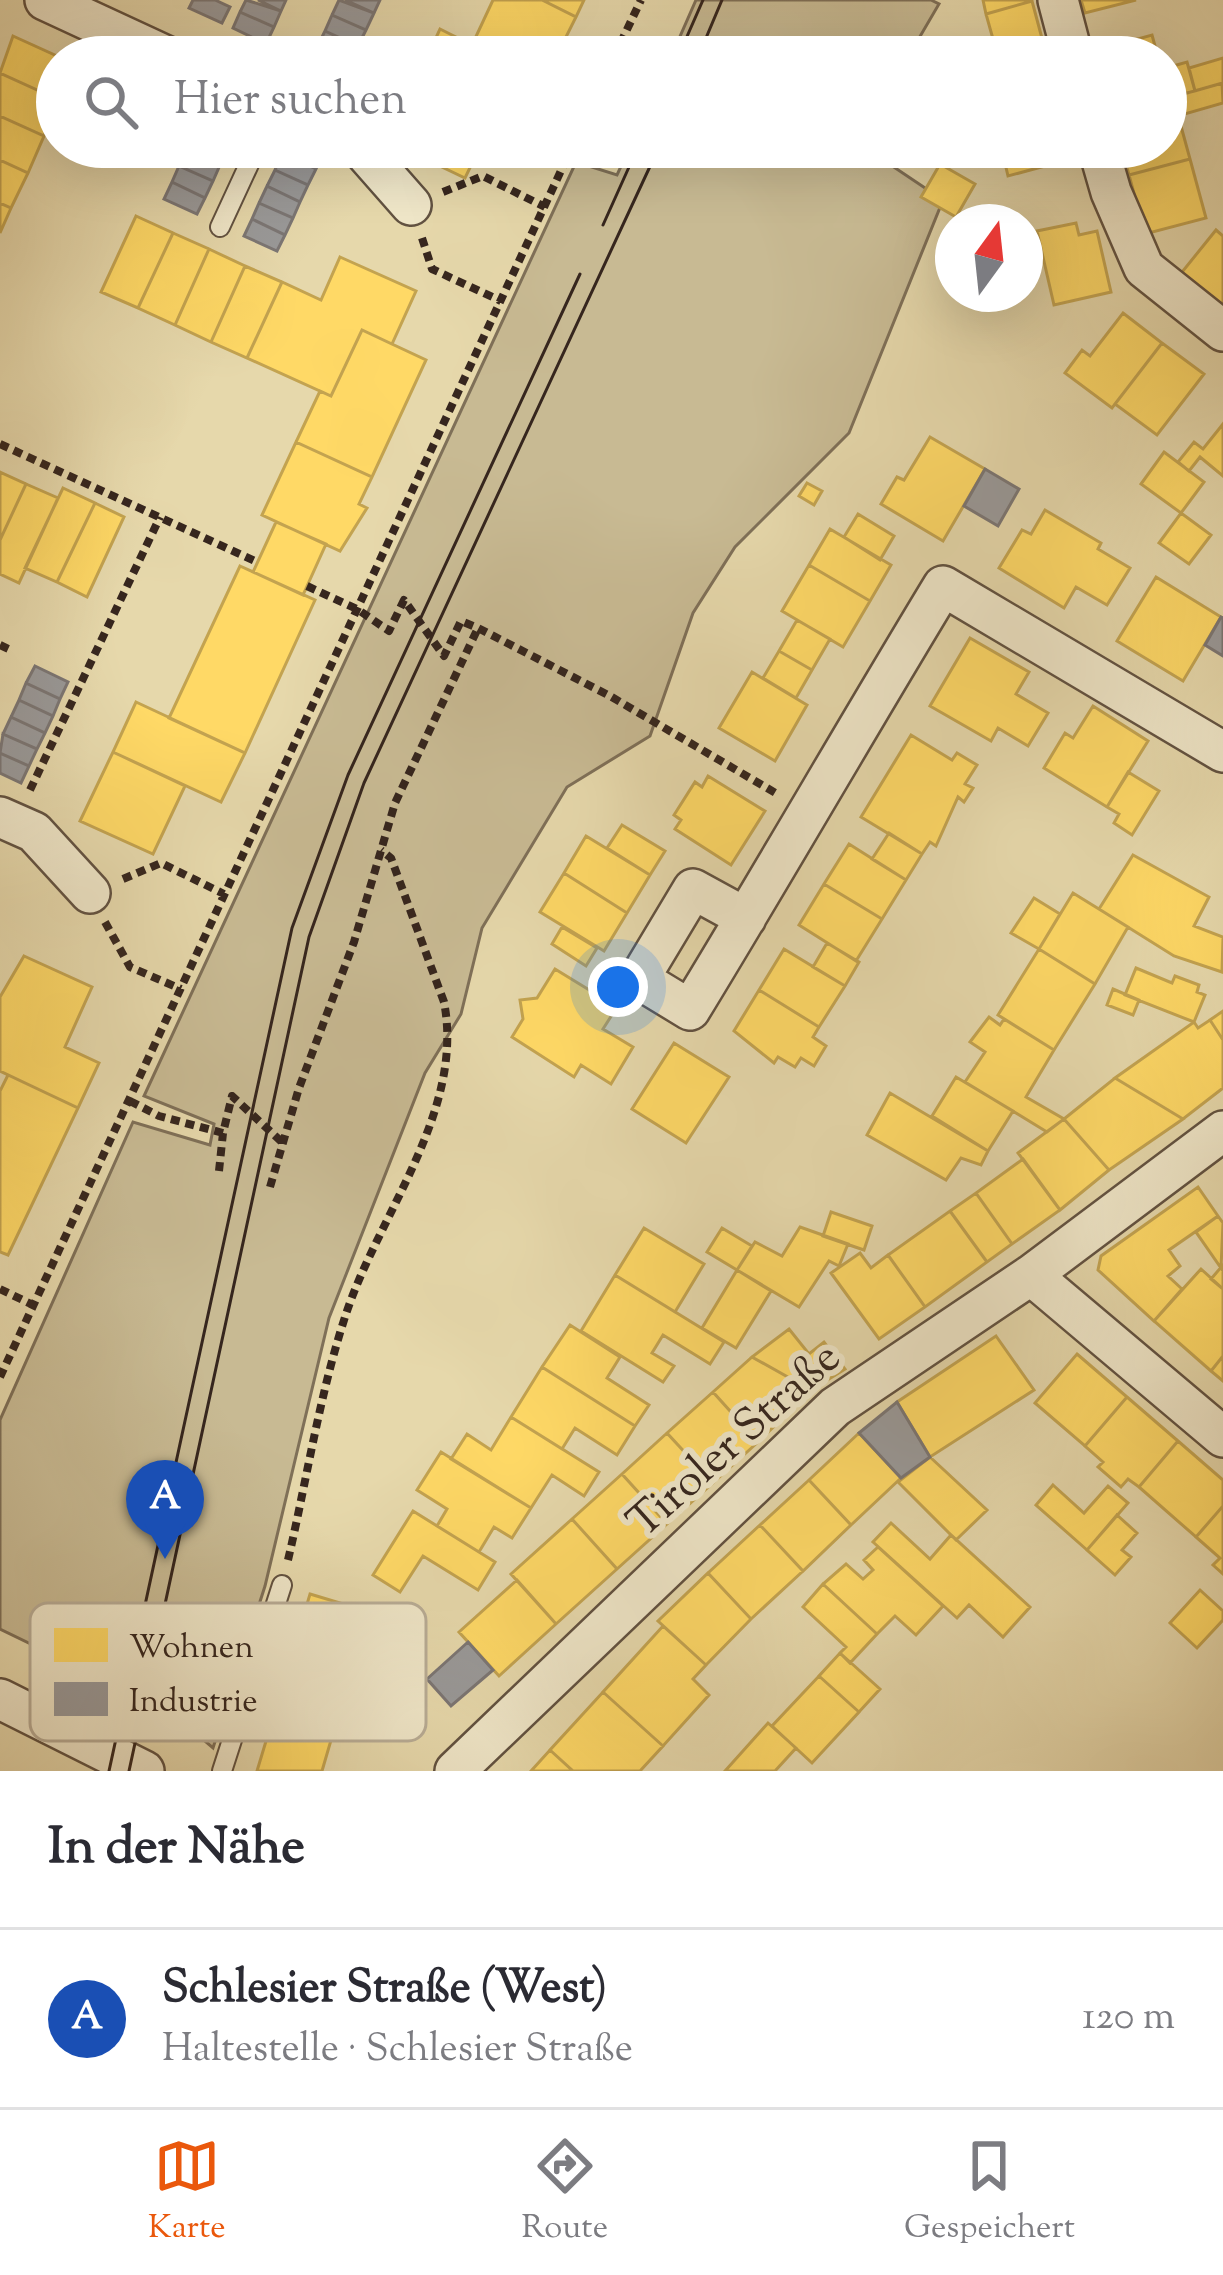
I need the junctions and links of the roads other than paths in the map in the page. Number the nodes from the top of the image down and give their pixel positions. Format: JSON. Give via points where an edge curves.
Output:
{"nodes":[{"id":1,"x":45,"y":0,"type":"edge"},
{"id":2,"x":1058,"y":0,"type":"edge"},
{"id":3,"x":123,"y":36,"type":"edge"},
{"id":4,"x":1067,"y":36,"type":"edge"},
{"id":5,"x":247,"y":168,"type":"edge"},
{"id":6,"x":378,"y":168,"type":"edge"},
{"id":7,"x":1105,"y":168,"type":"edge"},
{"id":8,"x":411,"y":205,"type":"road end"},
{"id":9,"x":220,"y":227,"type":"dead end"},
{"id":10,"x":1223,"y":331,"type":"edge"},
{"id":11,"x":1223,"y":752,"type":"edge"},
{"id":12,"x":7,"y":820,"type":"edge"},
{"id":13,"x":90,"y":893,"type":"road end"},
{"id":14,"x":746,"y":918,"type":"dead end"},
{"id":15,"x":1223,"y":1131,"type":"edge"},
{"id":16,"x":1031,"y":1275,"type":"junction"},
{"id":17,"x":1223,"y":1437,"type":"edge"},
{"id":18,"x":282,"y":1585,"type":"road end"},
{"id":19,"x":276,"y":1603,"type":"edge"},
{"id":20,"x":0,"y":1699,"type":"edge"},
{"id":21,"x":30,"y":1714,"type":"edge"},
{"id":22,"x":85,"y":1741,"type":"edge"},
{"id":23,"x":232,"y":1741,"type":"edge"},
{"id":24,"x":145,"y":1771,"type":"edge"},
{"id":25,"x":222,"y":1771,"type":"edge"},
{"id":26,"x":455,"y":1771,"type":"edge"}],
"edges":[{"from":1,"to":3,"type":"street"},
{"from":2,"to":4,"type":"street"},
{"from":5,"to":9,"type":"lane"},
{"from":6,"to":8,"type":"street"},
{"from":7,"to":10,"type":"street","via":[[1144,268]]},
{"from":11,"to":14,"type":"street","via":[[943,586]]},
{"from":12,"to":13,"type":"street","via":[[34,832]]},
{"from":15,"to":16,"type":"street","name":"Tiroler Straße"},
{"from":16,"to":17,"type":"street"},
{"from":16,"to":26,"type":"street","name":"Tiroler Straße","via":[[836,1407]]},
{"from":18,"to":19,"type":"lane"},
{"from":20,"to":21,"type":"street"},
{"from":22,"to":24,"type":"street"},
{"from":23,"to":25,"type":"lane"}]}
